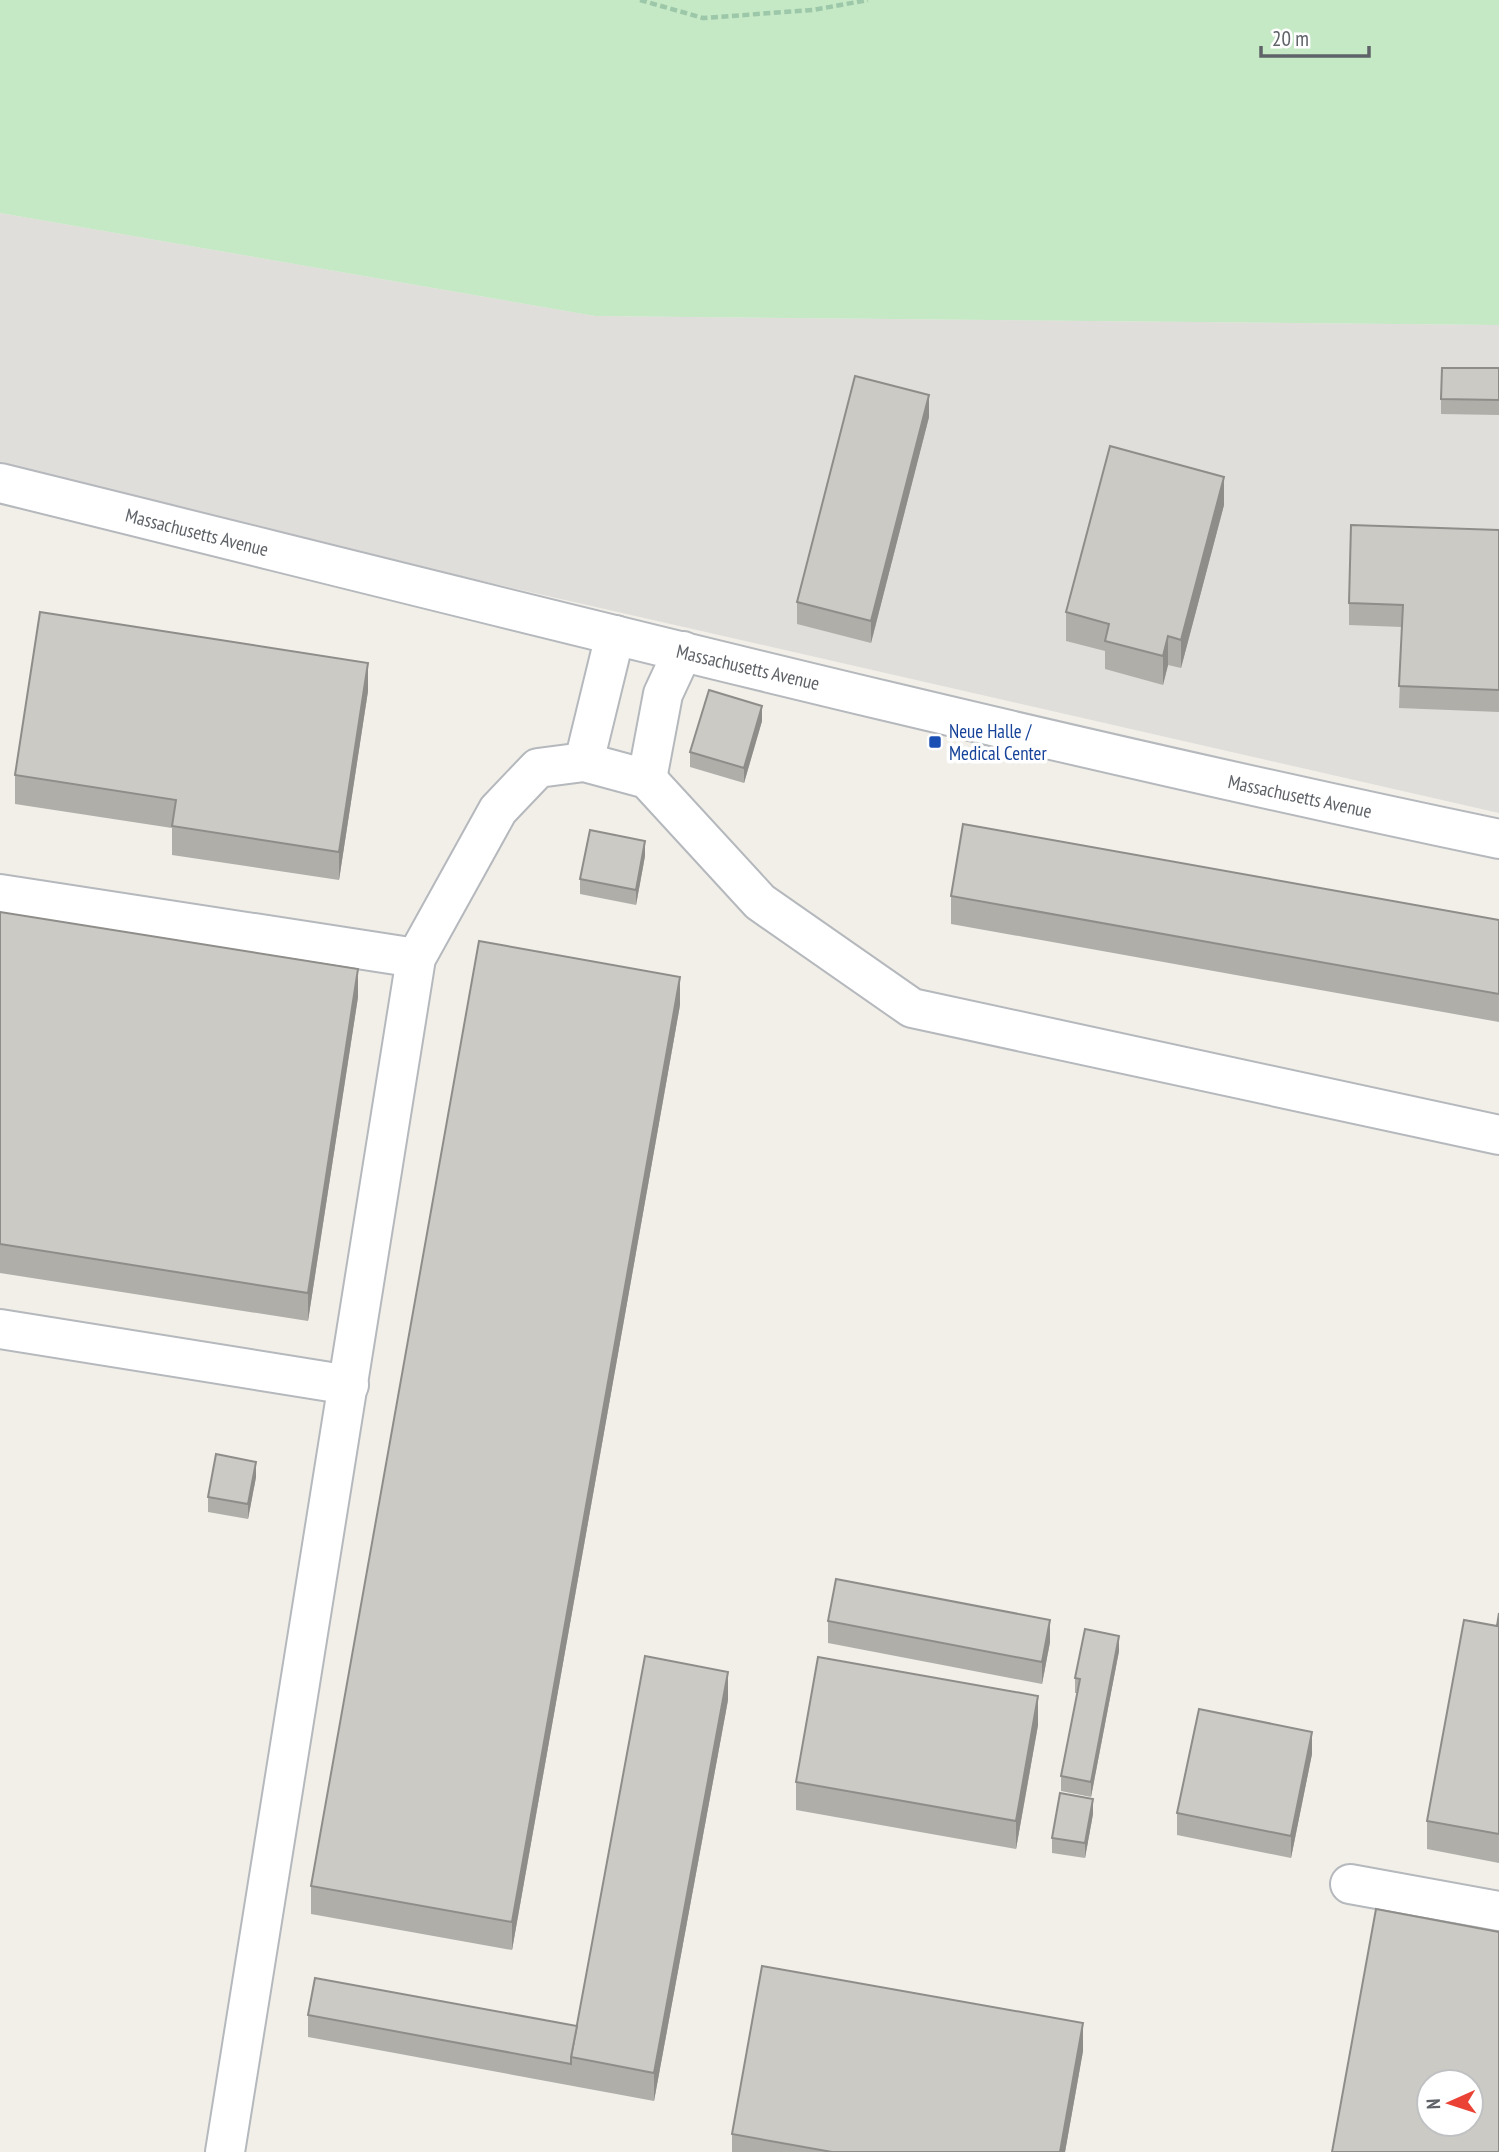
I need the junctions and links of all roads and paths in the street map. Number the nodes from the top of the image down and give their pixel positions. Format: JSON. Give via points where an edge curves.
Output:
{"nodes":[{"id":1,"x":640,"y":0,"type":"edge"},
{"id":2,"x":868,"y":0,"type":"edge"},
{"id":3,"x":0,"y":483,"type":"edge"},
{"id":4,"x":615,"y":635,"type":"junction"},
{"id":5,"x":683,"y":652,"type":"junction"},
{"id":6,"x":584,"y":762,"type":"junction"},
{"id":7,"x":647,"y":779,"type":"junction"},
{"id":8,"x":1499,"y":839,"type":"edge"},
{"id":9,"x":0,"y":894,"type":"edge"},
{"id":10,"x":416,"y":958,"type":"junction"},
{"id":11,"x":1499,"y":1135,"type":"edge"},
{"id":12,"x":0,"y":1329,"type":"edge"},
{"id":13,"x":349,"y":1385,"type":"junction"},
{"id":14,"x":1350,"y":1884,"type":"dead end"},
{"id":15,"x":1499,"y":1911,"type":"edge"},
{"id":16,"x":231,"y":2151,"type":"edge"}],
"edges":[{"from":1,"to":2,"type":"path","via":[[704,18],[813,10]]},
{"from":3,"to":4,"type":"street","name":"Massachusetts Avenue"},
{"from":4,"to":5,"type":"street","name":"Massachusetts Avenue"},
{"from":4,"to":6,"type":"street"},
{"from":5,"to":7,"type":"street","via":[[663,694]]},
{"from":5,"to":8,"type":"street","name":"Massachusetts Avenue","via":[[1245,785]]},
{"from":6,"to":7,"type":"street"},
{"from":6,"to":10,"type":"street","via":[[538,768],[498,810]]},
{"from":7,"to":11,"type":"street","via":[[760,902],[912,1008]]},
{"from":9,"to":10,"type":"street"},
{"from":10,"to":13,"type":"street"},
{"from":12,"to":13,"type":"street"},
{"from":13,"to":16,"type":"street"},
{"from":14,"to":15,"type":"street"}]}
